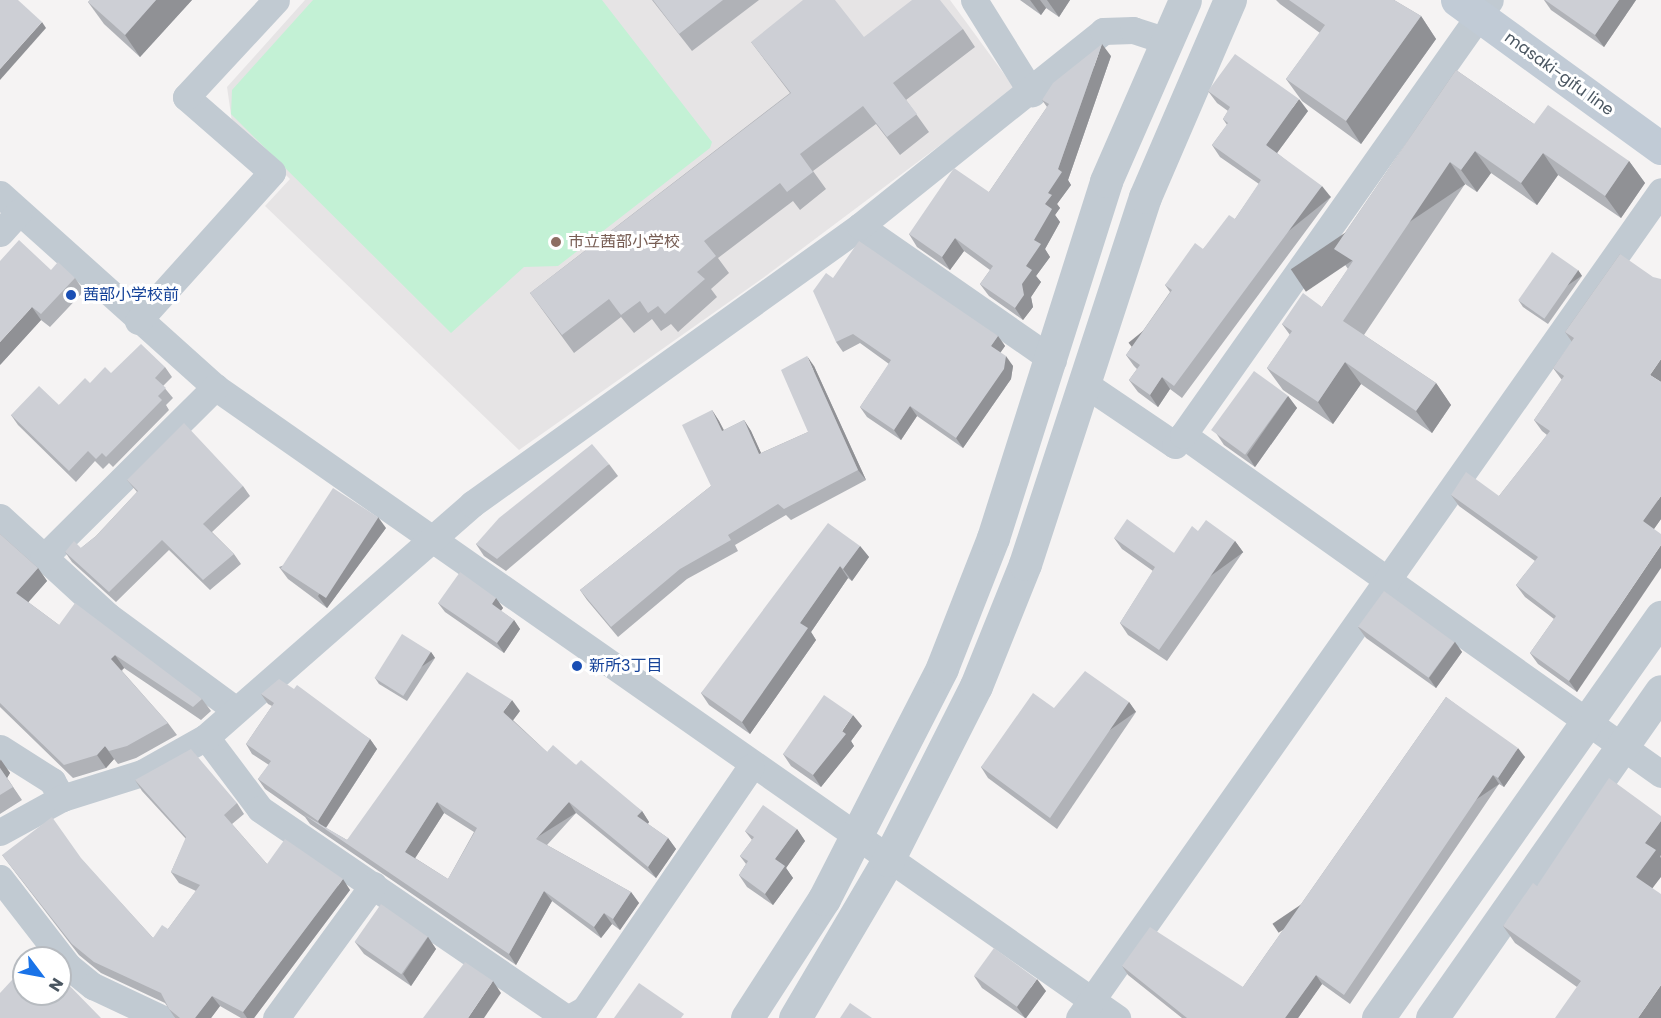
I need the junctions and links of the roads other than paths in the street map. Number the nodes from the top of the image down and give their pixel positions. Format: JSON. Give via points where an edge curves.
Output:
{"nodes":[{"id":1,"x":276,"y":0,"type":"edge"},
{"id":2,"x":974,"y":0,"type":"edge"},
{"id":3,"x":1185,"y":0,"type":"edge"},
{"id":4,"x":1230,"y":0,"type":"edge"},
{"id":5,"x":1476,"y":5,"type":"edge"},
{"id":6,"x":1167,"y":41,"type":"junction"},
{"id":7,"x":1032,"y":93,"type":"junction"},
{"id":8,"x":1661,"y":148,"type":"edge"},
{"id":9,"x":1661,"y":191,"type":"edge"},
{"id":10,"x":10,"y":203,"type":"edge"},
{"id":11,"x":861,"y":226,"type":"junction"},
{"id":12,"x":0,"y":233,"type":"edge"},
{"id":13,"x":138,"y":321,"type":"junction"},
{"id":14,"x":1053,"y":360,"type":"junction"},
{"id":15,"x":1082,"y":382,"type":"junction"},
{"id":16,"x":215,"y":387,"type":"junction"},
{"id":17,"x":1183,"y":435,"type":"junction"},
{"id":18,"x":0,"y":517,"type":"edge"},
{"id":19,"x":433,"y":536,"type":"junction"},
{"id":20,"x":43,"y":558,"type":"junction"},
{"id":21,"x":1384,"y":580,"type":"junction"},
{"id":22,"x":1661,"y":617,"type":"edge"},
{"id":23,"x":1661,"y":691,"type":"edge"},
{"id":24,"x":236,"y":710,"type":"junction"},
{"id":25,"x":1587,"y":722,"type":"junction"},
{"id":26,"x":206,"y":737,"type":"junction"},
{"id":27,"x":1622,"y":747,"type":"junction"},
{"id":28,"x":0,"y":748,"type":"edge"},
{"id":29,"x":751,"y":767,"type":"junction"},
{"id":30,"x":1661,"y":774,"type":"edge"},
{"id":31,"x":62,"y":798,"type":"junction"},
{"id":32,"x":0,"y":832,"type":"edge"},
{"id":33,"x":857,"y":838,"type":"junction"},
{"id":34,"x":888,"y":860,"type":"junction"},
{"id":35,"x":0,"y":878,"type":"edge"},
{"id":36,"x":373,"y":885,"type":"junction"},
{"id":37,"x":1086,"y":1009,"type":"edge"},
{"id":38,"x":160,"y":1018,"type":"edge"},
{"id":39,"x":276,"y":1018,"type":"edge"},
{"id":40,"x":568,"y":1018,"type":"edge"},
{"id":41,"x":747,"y":1018,"type":"edge"},
{"id":42,"x":795,"y":1018,"type":"edge"},
{"id":43,"x":1117,"y":1018,"type":"edge"},
{"id":44,"x":1378,"y":1018,"type":"edge"},
{"id":45,"x":1432,"y":1018,"type":"edge"}],
"edges":[{"from":1,"to":13,"type":"street","via":[[186,98],[272,172]]},
{"from":2,"to":7,"type":"street"},
{"from":3,"to":6,"type":"street"},
{"from":4,"to":15,"type":"street","via":[[1145,197]]},
{"from":5,"to":8,"type":"main road","name":"masaki-gifu line"},
{"from":5,"to":17,"type":"street"},
{"from":6,"to":7,"type":"street","via":[[1133,30],[1103,31]]},
{"from":6,"to":14,"type":"street","via":[[1106,181]]},
{"from":7,"to":11,"type":"street"},
{"from":9,"to":21,"type":"street"},
{"from":10,"to":12,"type":"street"},
{"from":10,"to":13,"type":"street"},
{"from":11,"to":14,"type":"street"},
{"from":11,"to":19,"type":"street"},
{"from":13,"to":16,"type":"street"},
{"from":14,"to":33,"type":"street","via":[[993,538],[942,668]]},
{"from":15,"to":17,"type":"street","via":[[1175,445]]},
{"from":15,"to":34,"type":"street","via":[[1025,564],[976,686]]},
{"from":16,"to":19,"type":"street"},
{"from":16,"to":20,"type":"street"},
{"from":17,"to":21,"type":"street"},
{"from":18,"to":20,"type":"street"},
{"from":19,"to":24,"type":"street"},
{"from":19,"to":29,"type":"street"},
{"from":20,"to":24,"type":"street","via":[[108,616]]},
{"from":21,"to":25,"type":"street"},
{"from":21,"to":37,"type":"street"},
{"from":22,"to":25,"type":"street"},
{"from":23,"to":27,"type":"street"},
{"from":24,"to":26,"type":"street"},
{"from":25,"to":27,"type":"street"},
{"from":25,"to":44,"type":"street"},
{"from":26,"to":31,"type":"street","via":[[142,773]]},
{"from":26,"to":36,"type":"street","via":[[260,809]]},
{"from":27,"to":30,"type":"street"},
{"from":27,"to":45,"type":"street"},
{"from":28,"to":31,"type":"street","via":[[52,782]]},
{"from":29,"to":33,"type":"street"},
{"from":29,"to":40,"type":"street","via":[[585,1009]]},
{"from":31,"to":32,"type":"street"},
{"from":33,"to":34,"type":"street"},
{"from":33,"to":41,"type":"street"},
{"from":34,"to":37,"type":"street"},
{"from":34,"to":42,"type":"street"},
{"from":35,"to":38,"type":"street","via":[[68,966],[93,986]]},
{"from":36,"to":39,"type":"street"},
{"from":36,"to":40,"type":"street"},
{"from":37,"to":43,"type":"street"}]}
